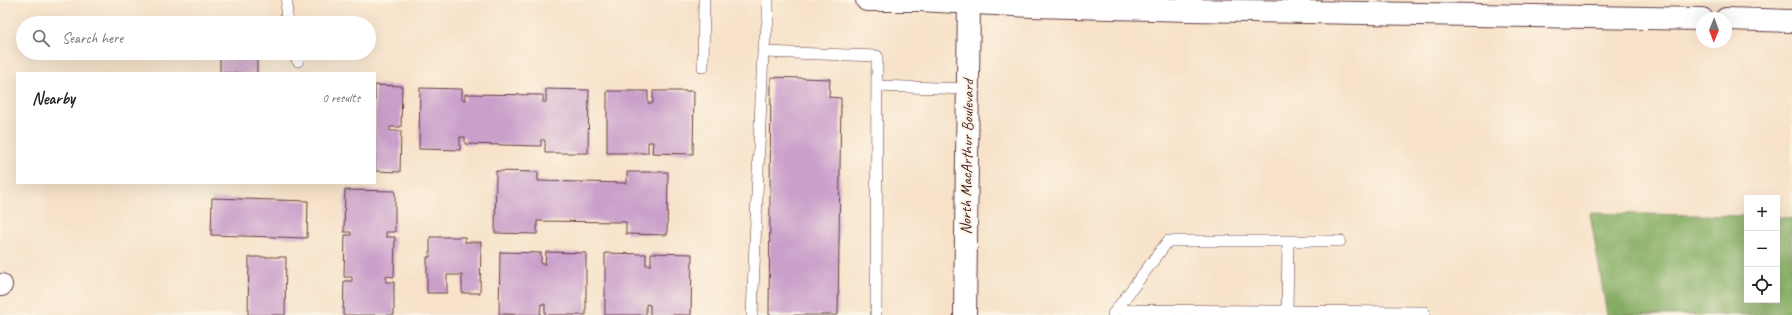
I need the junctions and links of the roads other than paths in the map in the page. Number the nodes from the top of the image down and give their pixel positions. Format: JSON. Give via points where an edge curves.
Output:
{"nodes":[{"id":1,"x":287,"y":0,"type":"edge"},
{"id":2,"x":704,"y":0,"type":"edge"},
{"id":3,"x":768,"y":0,"type":"edge"},
{"id":4,"x":867,"y":0,"type":"edge"},
{"id":5,"x":969,"y":1,"type":"edge"},
{"id":6,"x":1191,"y":5,"type":"edge"},
{"id":7,"x":286,"y":16,"type":"edge"},
{"id":8,"x":1696,"y":19,"type":"edge"},
{"id":9,"x":1732,"y":19,"type":"edge"},
{"id":10,"x":1792,"y":21,"type":"edge"},
{"id":11,"x":763,"y":52,"type":"junction"},
{"id":12,"x":703,"y":67,"type":"dead end"},
{"id":13,"x":877,"y":86,"type":"junction"},
{"id":14,"x":968,"y":89,"type":"junction"},
{"id":15,"x":1288,"y":241,"type":"junction"},
{"id":16,"x":1340,"y":241,"type":"dead end"},
{"id":17,"x":1114,"y":313,"type":"edge"},
{"id":18,"x":1287,"y":313,"type":"edge"},
{"id":19,"x":752,"y":315,"type":"edge"},
{"id":20,"x":876,"y":315,"type":"edge"},
{"id":21,"x":965,"y":315,"type":"edge"},
{"id":22,"x":1424,"y":315,"type":"edge"}],
"edges":[{"from":1,"to":7,"type":"lane"},
{"from":2,"to":12,"type":"lane"},
{"from":3,"to":11,"type":"lane","via":[[768,21]]},
{"from":4,"to":5,"type":"street"},
{"from":5,"to":6,"type":"street"},
{"from":5,"to":14,"type":"street","name":"North MacArthur Boulevard"},
{"from":6,"to":8,"type":"street"},
{"from":9,"to":10,"type":"street"},
{"from":11,"to":13,"type":"lane","via":[[877,56]]},
{"from":11,"to":19,"type":"lane"},
{"from":13,"to":14,"type":"lane"},
{"from":13,"to":20,"type":"lane"},
{"from":14,"to":21,"type":"street","name":"North MacArthur Boulevard"},
{"from":15,"to":16,"type":"lane"},
{"from":15,"to":17,"type":"lane","via":[[1168,241]]},
{"from":15,"to":18,"type":"lane"},
{"from":17,"to":18,"type":"lane"},
{"from":18,"to":22,"type":"lane","via":[[1424,312]]}]}
